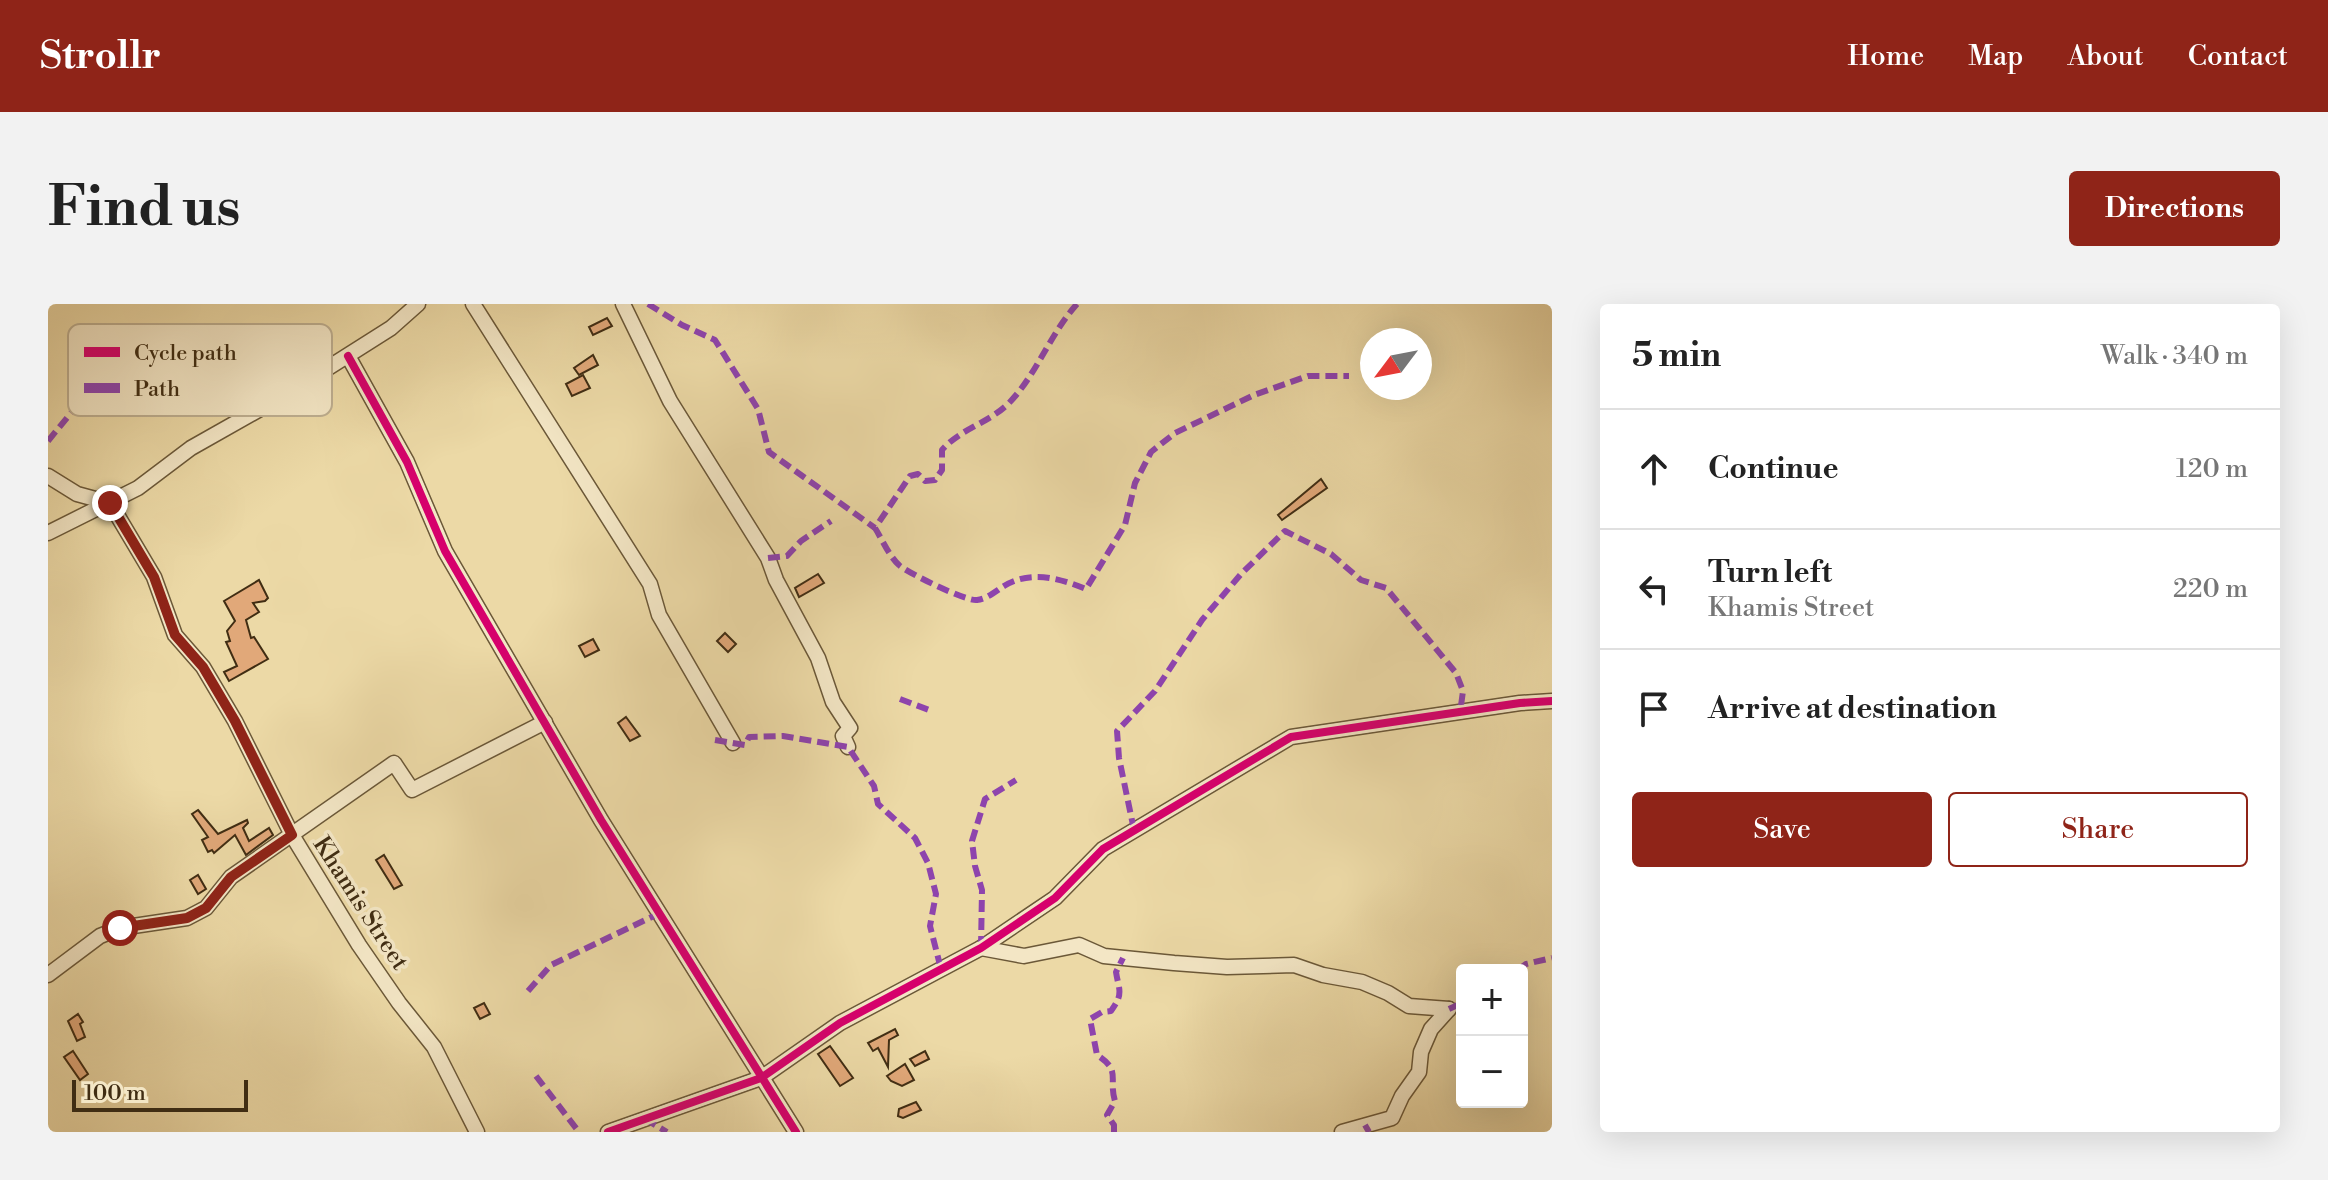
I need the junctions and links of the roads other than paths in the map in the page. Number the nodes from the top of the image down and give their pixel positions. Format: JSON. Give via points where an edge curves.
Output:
{"nodes":[{"id":1,"x":418,"y":304,"type":"edge"},
{"id":2,"x":473,"y":304,"type":"edge"},
{"id":3,"x":623,"y":304,"type":"edge"},
{"id":4,"x":348,"y":356,"type":"junction"},
{"id":5,"x":332,"y":365,"type":"edge"},
{"id":6,"x":246,"y":416,"type":"edge"},
{"id":7,"x":48,"y":476,"type":"edge"},
{"id":8,"x":110,"y":503,"type":"junction"},
{"id":9,"x":48,"y":533,"type":"edge"},
{"id":10,"x":1552,"y":701,"type":"edge"},
{"id":11,"x":545,"y":722,"type":"junction"},
{"id":12,"x":733,"y":743,"type":"dead end"},
{"id":13,"x":848,"y":747,"type":"dead end"},
{"id":14,"x":292,"y":835,"type":"junction"},
{"id":15,"x":981,"y":948,"type":"junction"},
{"id":16,"x":48,"y":975,"type":"edge"},
{"id":17,"x":761,"y":1078,"type":"junction"},
{"id":18,"x":477,"y":1132,"type":"edge"},
{"id":19,"x":608,"y":1132,"type":"edge"},
{"id":20,"x":796,"y":1132,"type":"edge"},
{"id":21,"x":1342,"y":1132,"type":"edge"}],
"edges":[{"from":1,"to":4,"type":"street"},
{"from":2,"to":12,"type":"street","via":[[650,584],[659,615]]},
{"from":3,"to":13,"type":"street","via":[[670,401],[768,558],[818,658],[833,702],[850,728],[843,736]]},
{"from":4,"to":5,"type":"street"},
{"from":4,"to":11,"type":"street","via":[[407,462],[445,551]]},
{"from":6,"to":8,"type":"street"},
{"from":7,"to":8,"type":"street","via":[[77,494]]},
{"from":8,"to":9,"type":"street"},
{"from":8,"to":14,"type":"street","name":"Khamis Street","via":[[154,577],[175,635],[203,667],[235,721]]},
{"from":10,"to":15,"type":"street","via":[[1291,737],[1103,849],[1055,898]]},
{"from":11,"to":14,"type":"street","via":[[412,790],[394,763]]},
{"from":11,"to":17,"type":"street"},
{"from":14,"to":16,"type":"street","via":[[231,877],[206,908],[187,918],[100,936]]},
{"from":14,"to":18,"type":"street","name":"Khamis Street","via":[[359,945],[434,1047]]},
{"from":15,"to":17,"type":"street","via":[[840,1023]]},
{"from":15,"to":21,"type":"street","via":[[1024,956],[1079,945],[1104,956],[1174,963],[1294,965],[1362,982],[1409,1006],[1449,1009],[1431,1029],[1419,1072],[1392,1118]]},
{"from":17,"to":19,"type":"street"},
{"from":17,"to":20,"type":"street"}]}
